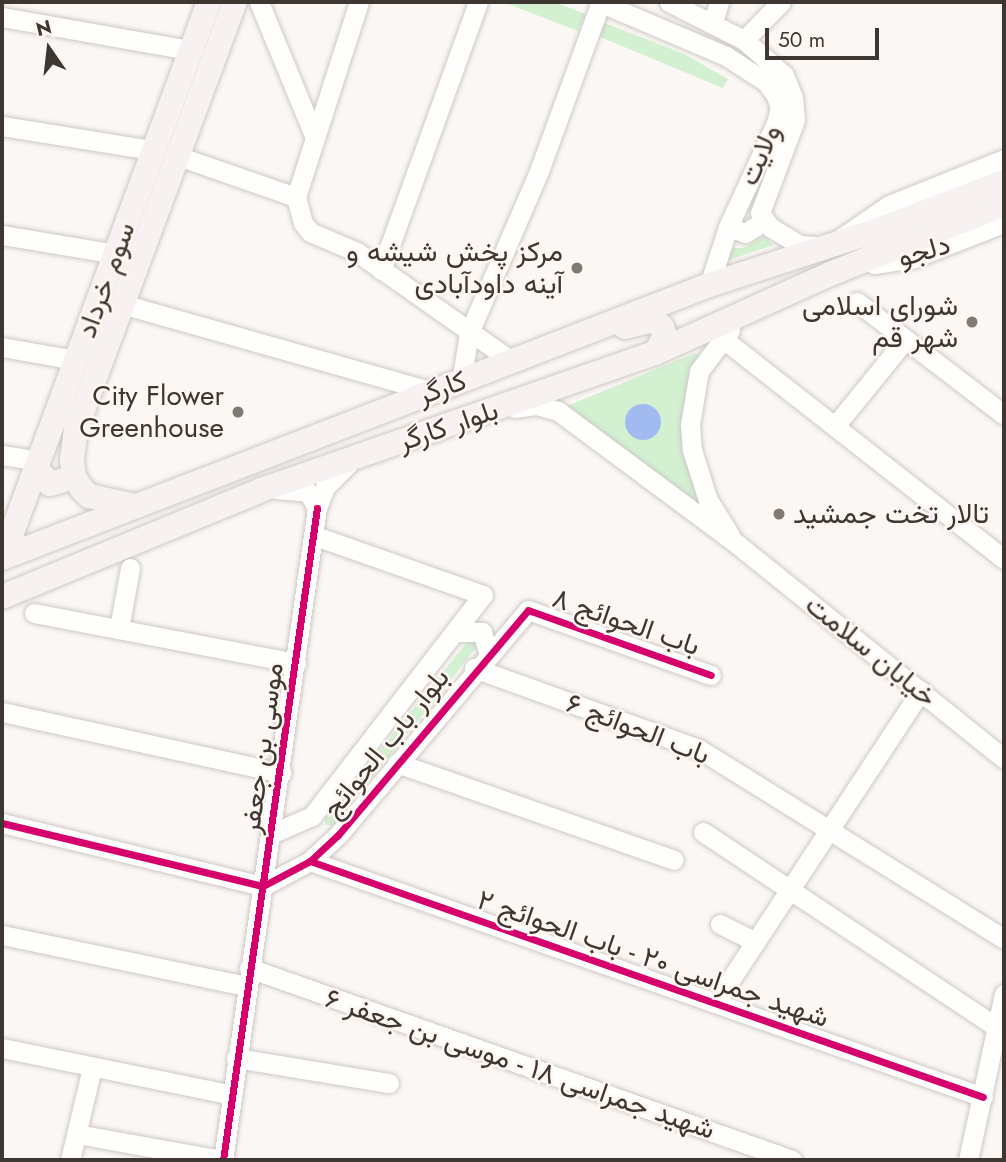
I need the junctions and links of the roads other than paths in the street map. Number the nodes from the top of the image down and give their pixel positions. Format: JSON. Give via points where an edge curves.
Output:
{"nodes":[{"id":1,"x":209,"y":2,"type":"edge"},
{"id":2,"x":234,"y":2,"type":"edge"},
{"id":3,"x":258,"y":2,"type":"edge"},
{"id":4,"x":359,"y":2,"type":"edge"},
{"id":5,"x":478,"y":2,"type":"edge"},
{"id":6,"x":600,"y":2,"type":"edge"},
{"id":7,"x":669,"y":2,"type":"edge"},
{"id":8,"x":719,"y":2,"type":"edge"},
{"id":9,"x":781,"y":2,"type":"edge"},
{"id":10,"x":2,"y":17,"type":"edge"},
{"id":11,"x":713,"y":22,"type":"junction"},
{"id":12,"x":744,"y":40,"type":"junction"},
{"id":13,"x":190,"y":50,"type":"junction"},
{"id":14,"x":773,"y":76,"type":"junction"},
{"id":15,"x":786,"y":118,"type":"junction"},
{"id":16,"x":2,"y":125,"type":"edge"},
{"id":17,"x":315,"y":138,"type":"junction"},
{"id":18,"x":152,"y":150,"type":"junction"},
{"id":19,"x":178,"y":156,"type":"junction"},
{"id":20,"x":1004,"y":159,"type":"edge"},
{"id":21,"x":1004,"y":182,"type":"edge"},
{"id":22,"x":296,"y":197,"type":"junction"},
{"id":23,"x":1004,"y":204,"type":"edge"},
{"id":24,"x":764,"y":221,"type":"junction"},
{"id":25,"x":1004,"y":223,"type":"edge"},
{"id":26,"x":728,"y":227,"type":"junction"},
{"id":27,"x":2,"y":235,"type":"edge"},
{"id":28,"x":887,"y":238,"type":"junction"},
{"id":29,"x":828,"y":247,"type":"junction"},
{"id":30,"x":116,"y":254,"type":"junction"},
{"id":31,"x":842,"y":269,"type":"junction"},
{"id":32,"x":381,"y":270,"type":"junction"},
{"id":33,"x":709,"y":285,"type":"junction"},
{"id":34,"x":857,"y":302,"type":"dead end"},
{"id":35,"x":122,"y":304,"type":"junction"},
{"id":36,"x":754,"y":307,"type":"junction"},
{"id":37,"x":469,"y":333,"type":"junction"},
{"id":38,"x":722,"y":338,"type":"junction"},
{"id":39,"x":905,"y":340,"type":"junction"},
{"id":40,"x":2,"y":347,"type":"edge"},
{"id":41,"x":655,"y":353,"type":"junction"},
{"id":42,"x":76,"y":360,"type":"junction"},
{"id":43,"x":518,"y":360,"type":"junction"},
{"id":44,"x":461,"y":382,"type":"junction"},
{"id":45,"x":434,"y":391,"type":"junction"},
{"id":46,"x":486,"y":412,"type":"junction"},
{"id":47,"x":1004,"y":415,"type":"edge"},
{"id":48,"x":835,"y":426,"type":"junction"},
{"id":49,"x":2,"y":455,"type":"edge"},
{"id":50,"x":353,"y":460,"type":"junction"},
{"id":51,"x":37,"y":464,"type":"junction"},
{"id":52,"x":74,"y":477,"type":"junction"},
{"id":53,"x":261,"y":490,"type":"junction"},
{"id":54,"x":132,"y":505,"type":"junction"},
{"id":55,"x":317,"y":509,"type":"junction"},
{"id":56,"x":313,"y":535,"type":"junction"},
{"id":57,"x":737,"y":544,"type":"junction"},
{"id":58,"x":3,"y":558,"type":"edge"},
{"id":59,"x":1004,"y":559,"type":"edge"},
{"id":60,"x":130,"y":568,"type":"dead end"},
{"id":61,"x":39,"y":580,"type":"junction"},
{"id":62,"x":2,"y":597,"type":"edge"},
{"id":63,"x":527,"y":610,"type":"joint"},
{"id":64,"x":34,"y":613,"type":"dead end"},
{"id":65,"x":2,"y":620,"type":"edge"},
{"id":66,"x":119,"y":629,"type":"junction"},
{"id":67,"x":458,"y":632,"type":"junction"},
{"id":68,"x":488,"y":652,"type":"junction"},
{"id":69,"x":296,"y":663,"type":"junction"},
{"id":70,"x":474,"y":668,"type":"junction"},
{"id":71,"x":711,"y":675,"type":"dead end"},
{"id":72,"x":921,"y":691,"type":"junction"},
{"id":73,"x":2,"y":712,"type":"edge"},
{"id":74,"x":1004,"y":759,"type":"edge"},
{"id":75,"x":397,"y":763,"type":"junction"},
{"id":76,"x":281,"y":773,"type":"junction"},
{"id":77,"x":312,"y":816,"type":"junction"},
{"id":78,"x":2,"y":823,"type":"edge"},
{"id":79,"x":830,"y":828,"type":"junction"},
{"id":80,"x":703,"y":832,"type":"dead end"},
{"id":81,"x":271,"y":834,"type":"junction"},
{"id":82,"x":338,"y":835,"type":"junction"},
{"id":83,"x":674,"y":860,"type":"dead end"},
{"id":84,"x":310,"y":861,"type":"junction"},
{"id":85,"x":263,"y":886,"type":"junction"},
{"id":86,"x":790,"y":890,"type":"junction"},
{"id":87,"x":720,"y":924,"type":"dead end"},
{"id":88,"x":2,"y":935,"type":"edge"},
{"id":89,"x":1004,"y":939,"type":"edge"},
{"id":90,"x":756,"y":942,"type":"junction"},
{"id":91,"x":247,"y":977,"type":"junction"},
{"id":92,"x":1004,"y":993,"type":"edge"},
{"id":93,"x":715,"y":1003,"type":"junction"},
{"id":94,"x":996,"y":1027,"type":"junction"},
{"id":95,"x":2,"y":1048,"type":"edge"},
{"id":96,"x":236,"y":1058,"type":"junction"},
{"id":97,"x":92,"y":1068,"type":"junction"},
{"id":98,"x":389,"y":1083,"type":"dead end"},
{"id":99,"x":232,"y":1095,"type":"junction"},
{"id":100,"x":983,"y":1097,"type":"junction"},
{"id":101,"x":77,"y":1134,"type":"junction"},
{"id":102,"x":70,"y":1160,"type":"edge"},
{"id":103,"x":222,"y":1160,"type":"edge"},
{"id":104,"x":792,"y":1160,"type":"edge"},
{"id":105,"x":968,"y":1160,"type":"edge"}],
"edges":[{"from":1,"to":13,"type":"main road","name":"سوم خرداد"},
{"from":2,"to":19,"type":"main road","name":"سوم خرداد"},
{"from":3,"to":17,"type":"street"},
{"from":4,"to":17,"type":"street"},
{"from":5,"to":32,"type":"street"},
{"from":6,"to":14,"type":"street","name":"ولایت"},
{"from":6,"to":37,"type":"street","via":[[539,171]]},
{"from":7,"to":11,"type":"street","name":"ولایت"},
{"from":8,"to":11,"type":"street"},
{"from":9,"to":12,"type":"street"},
{"from":10,"to":13,"type":"street"},
{"from":11,"to":12,"type":"street","name":"ولایت"},
{"from":12,"to":14,"type":"street","name":"ولایت"},
{"from":13,"to":18,"type":"main road","name":"سوم خرداد"},
{"from":14,"to":15,"type":"street","name":"ولایت","via":[[793,97]]},
{"from":15,"to":24,"type":"street","name":"ولایت","via":[[760,206]]},
{"from":15,"to":26,"type":"street","name":"ولایت"},
{"from":16,"to":18,"type":"street"},
{"from":17,"to":22,"type":"street"},
{"from":18,"to":30,"type":"main road","name":"سوم خرداد"},
{"from":19,"to":22,"type":"street"},
{"from":19,"to":35,"type":"main road","name":"سوم خرداد"},
{"from":20,"to":29,"type":"street","via":[[889,205]]},
{"from":21,"to":28,"type":"main road"},
{"from":22,"to":32,"type":"street","via":[[310,232],[357,252]]},
{"from":23,"to":28,"type":"main road"},
{"from":24,"to":26,"type":"street","via":[[745,233]]},
{"from":24,"to":29,"type":"street","name":"ولایت","via":[[800,245]]},
{"from":25,"to":31,"type":"street","name":"دلجو","via":[[914,258]]},
{"from":26,"to":33,"type":"street","name":"ولایت"},
{"from":27,"to":30,"type":"street"},
{"from":28,"to":29,"type":"main road","name":"کارگر"},
{"from":28,"to":31,"type":"main road","name":"بلوار کارگر"},
{"from":29,"to":33,"type":"main road","name":"کارگر"},
{"from":30,"to":42,"type":"main road","name":"سوم خرداد"},
{"from":31,"to":36,"type":"main road","name":"بلوار کارگر"},
{"from":32,"to":37,"type":"street"},
{"from":33,"to":43,"type":"main road","name":"کارگر"},
{"from":34,"to":39,"type":"street"},
{"from":35,"to":45,"type":"street"},
{"from":35,"to":52,"type":"main road","name":"سوم خرداد","via":[[76,429]]},
{"from":36,"to":38,"type":"street","name":"خیابان سلامت"},
{"from":36,"to":41,"type":"main road","name":"بلوار کارگر"},
{"from":37,"to":43,"type":"street"},
{"from":37,"to":44,"type":"street"},
{"from":38,"to":48,"type":"street"},
{"from":38,"to":57,"type":"street","name":"خیابان سلامت","via":[[699,371],[690,424],[692,450],[708,500]]},
{"from":39,"to":47,"type":"street"},
{"from":39,"to":48,"type":"street"},
{"from":40,"to":42,"type":"street"},
{"from":41,"to":43,"type":"main road","via":[[665,336],[653,320]]},
{"from":41,"to":46,"type":"main road","name":"بلوار کارگر"},
{"from":42,"to":51,"type":"main road","name":"سوم خرداد"},
{"from":43,"to":44,"type":"main road","name":"کارگر"},
{"from":44,"to":45,"type":"main road","name":"کارگر"},
{"from":45,"to":54,"type":"main road","name":"کارگر"},
{"from":46,"to":50,"type":"main road","name":"بلوار کارگر"},
{"from":46,"to":57,"type":"street","name":"خیابان سلامت","via":[[537,405],[558,411]]},
{"from":48,"to":59,"type":"street"},
{"from":49,"to":51,"type":"street"},
{"from":50,"to":53,"type":"main road","name":"بلوار کارگر"},
{"from":50,"to":55,"type":"street","name":"موسی بن جعفر","via":[[325,487]]},
{"from":51,"to":52,"type":"main road","via":[[50,484]]},
{"from":51,"to":58,"type":"main road","name":"سوم خرداد"},
{"from":52,"to":54,"type":"main road","via":[[89,496]]},
{"from":53,"to":55,"type":"street","via":[[298,488],[307,492]]},
{"from":53,"to":61,"type":"main road","name":"بلوار کارگر"},
{"from":54,"to":58,"type":"main road","name":"کارگر"},
{"from":55,"to":56,"type":"street","name":"موسی بن جعفر"},
{"from":56,"to":67,"type":"street","name":"بلوار باب الحوائج","via":[[483,595]]},
{"from":56,"to":69,"type":"street","name":"موسی بن جعفر"},
{"from":57,"to":72,"type":"street","name":"خیابان سلامت"},
{"from":60,"to":66,"type":"street"},
{"from":61,"to":62,"type":"main road","name":"بلوار کارگر"},
{"from":61,"to":65,"type":"main road","via":[[16,597]]},
{"from":63,"to":68,"type":"street","name":"بلوار باب الحوائج"},
{"from":63,"to":71,"type":"street","name":"باب الحوائج ۸"},
{"from":64,"to":66,"type":"street"},
{"from":66,"to":69,"type":"street"},
{"from":67,"to":68,"type":"street","via":[[470,628],[482,632]]},
{"from":67,"to":77,"type":"street","name":"بلوار باب الحوائج"},
{"from":68,"to":70,"type":"street","name":"بلوار باب الحوائج"},
{"from":69,"to":76,"type":"street","name":"موسی بن جعفر"},
{"from":70,"to":75,"type":"street","name":"بلوار باب الحوائج"},
{"from":70,"to":79,"type":"street","name":"باب الحوائج ۶","via":[[699,748]]},
{"from":72,"to":74,"type":"street","name":"خیابان سلامت"},
{"from":72,"to":79,"type":"street"},
{"from":73,"to":76,"type":"street"},
{"from":75,"to":82,"type":"street","name":"بلوار باب الحوائج"},
{"from":75,"to":83,"type":"street"},
{"from":76,"to":81,"type":"street","name":"موسی بن جعفر"},
{"from":77,"to":81,"type":"street","name":"بلوار باب الحوائج"},
{"from":77,"to":82,"type":"street","via":[[316,836]]},
{"from":78,"to":85,"type":"street"},
{"from":79,"to":86,"type":"street"},
{"from":79,"to":89,"type":"street","name":"باب الحوائج ۶"},
{"from":80,"to":86,"type":"street"},
{"from":81,"to":85,"type":"street","name":"موسی بن جعفر"},
{"from":82,"to":84,"type":"street","name":"بلوار باب الحوائج"},
{"from":84,"to":85,"type":"street","name":"بلوار باب الحوائج"},
{"from":84,"to":93,"type":"street","name":"شهید جمراسی ۲۰ - باب الحوائج ۲"},
{"from":85,"to":91,"type":"street","name":"موسی بن جعفر"},
{"from":86,"to":90,"type":"street"},
{"from":86,"to":94,"type":"street"},
{"from":87,"to":90,"type":"street"},
{"from":88,"to":91,"type":"street","name":"شهید جمراسی ۱۸ - موسی بن جعفر ۶"},
{"from":90,"to":93,"type":"street"},
{"from":91,"to":96,"type":"street","name":"موسی بن جعفر"},
{"from":91,"to":104,"type":"street","name":"شهید جمراسی ۱۸ - موسی بن جعفر ۶"},
{"from":92,"to":94,"type":"street"},
{"from":93,"to":100,"type":"street","name":"شهید جمراسی ۲۰ - باب الحوائج ۲"},
{"from":94,"to":100,"type":"street"},
{"from":95,"to":97,"type":"street"},
{"from":96,"to":98,"type":"street"},
{"from":96,"to":99,"type":"street","name":"موسی بن جعفر"},
{"from":97,"to":99,"type":"street"},
{"from":97,"to":101,"type":"street"},
{"from":99,"to":103,"type":"street","name":"موسی بن جعفر"},
{"from":100,"to":105,"type":"street"},
{"from":101,"to":102,"type":"street"},
{"from":101,"to":103,"type":"street"}]}
